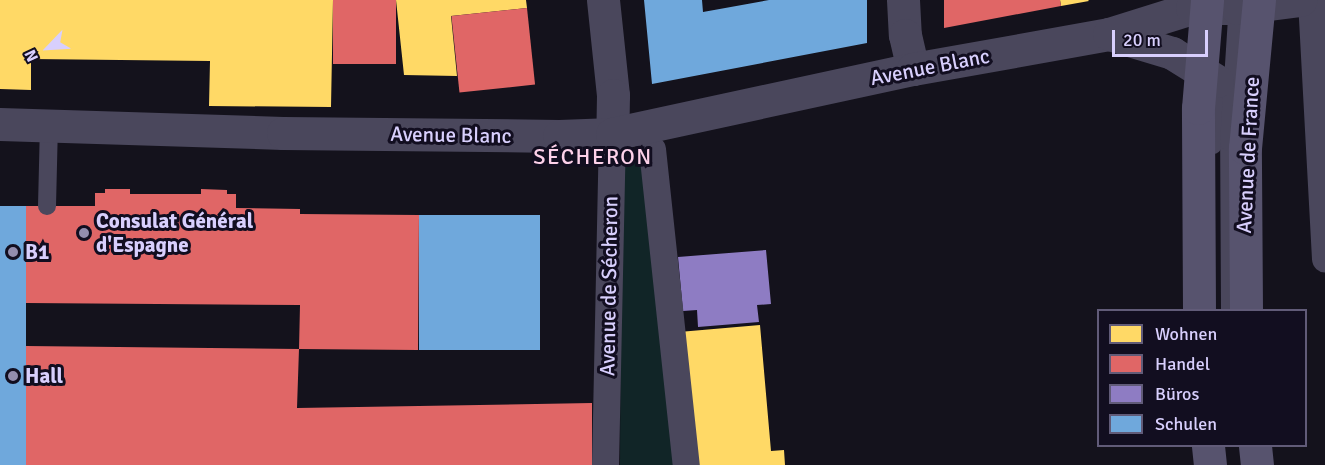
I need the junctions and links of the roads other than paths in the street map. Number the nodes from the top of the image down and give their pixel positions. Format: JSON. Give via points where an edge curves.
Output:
{"nodes":[{"id":1,"x":603,"y":0,"type":"edge"},
{"id":2,"x":903,"y":0,"type":"edge"},
{"id":3,"x":1300,"y":0,"type":"edge"},
{"id":4,"x":1311,"y":0,"type":"edge"},
{"id":5,"x":1231,"y":4,"type":"edge"},
{"id":6,"x":1109,"y":34,"type":"junction"},
{"id":7,"x":913,"y":69,"type":"junction"},
{"id":8,"x":1209,"y":76,"type":"junction"},
{"id":9,"x":0,"y":124,"type":"edge"},
{"id":10,"x":49,"y":125,"type":"junction"},
{"id":11,"x":612,"y":134,"type":"junction"},
{"id":12,"x":651,"y":149,"type":"dead end"},
{"id":13,"x":47,"y":206,"type":"dead end"},
{"id":14,"x":1325,"y":259,"type":"edge"},
{"id":15,"x":1199,"y":309,"type":"edge"},
{"id":16,"x":1215,"y":309,"type":"edge"},
{"id":17,"x":1230,"y":309,"type":"edge"},
{"id":18,"x":1246,"y":309,"type":"edge"},
{"id":19,"x":1208,"y":447,"type":"edge"},
{"id":20,"x":1224,"y":447,"type":"edge"},
{"id":21,"x":1239,"y":447,"type":"edge"},
{"id":22,"x":1255,"y":447,"type":"edge"},
{"id":23,"x":605,"y":465,"type":"edge"},
{"id":24,"x":686,"y":465,"type":"edge"},
{"id":25,"x":1210,"y":465,"type":"edge"},
{"id":26,"x":1226,"y":465,"type":"edge"},
{"id":27,"x":1241,"y":465,"type":"edge"},
{"id":28,"x":1257,"y":465,"type":"edge"}],
"edges":[{"from":1,"to":11,"type":"street","name":"Avenue de Sécheron","via":[[613,95]]},
{"from":2,"to":7,"type":"street"},
{"from":3,"to":5,"type":"street","name":"Avenue Blanc"},
{"from":4,"to":14,"type":"street"},
{"from":5,"to":6,"type":"street","name":"Avenue Blanc","via":[[1174,13]]},
{"from":5,"to":8,"type":"main road"},
{"from":5,"to":17,"type":"lane"},
{"from":5,"to":18,"type":"main road","name":"Avenue de France","via":[[1245,148]]},
{"from":6,"to":7,"type":"street","name":"Avenue Blanc"},
{"from":6,"to":8,"type":"street","name":"Avenue Blanc","via":[[1156,47]]},
{"from":7,"to":11,"type":"street","name":"Avenue Blanc"},
{"from":8,"to":15,"type":"main road","via":[[1198,119]]},
{"from":8,"to":16,"type":"lane"},
{"from":9,"to":10,"type":"street","name":"Avenue Blanc"},
{"from":10,"to":11,"type":"street","name":"Avenue Blanc","via":[[283,134]]},
{"from":10,"to":13,"type":"lane"},
{"from":11,"to":23,"type":"street","name":"Avenue de Sécheron"},
{"from":12,"to":24,"type":"street"},
{"from":19,"to":25,"type":"main road"},
{"from":20,"to":26,"type":"lane"},
{"from":21,"to":27,"type":"lane"},
{"from":22,"to":28,"type":"main road"}]}
